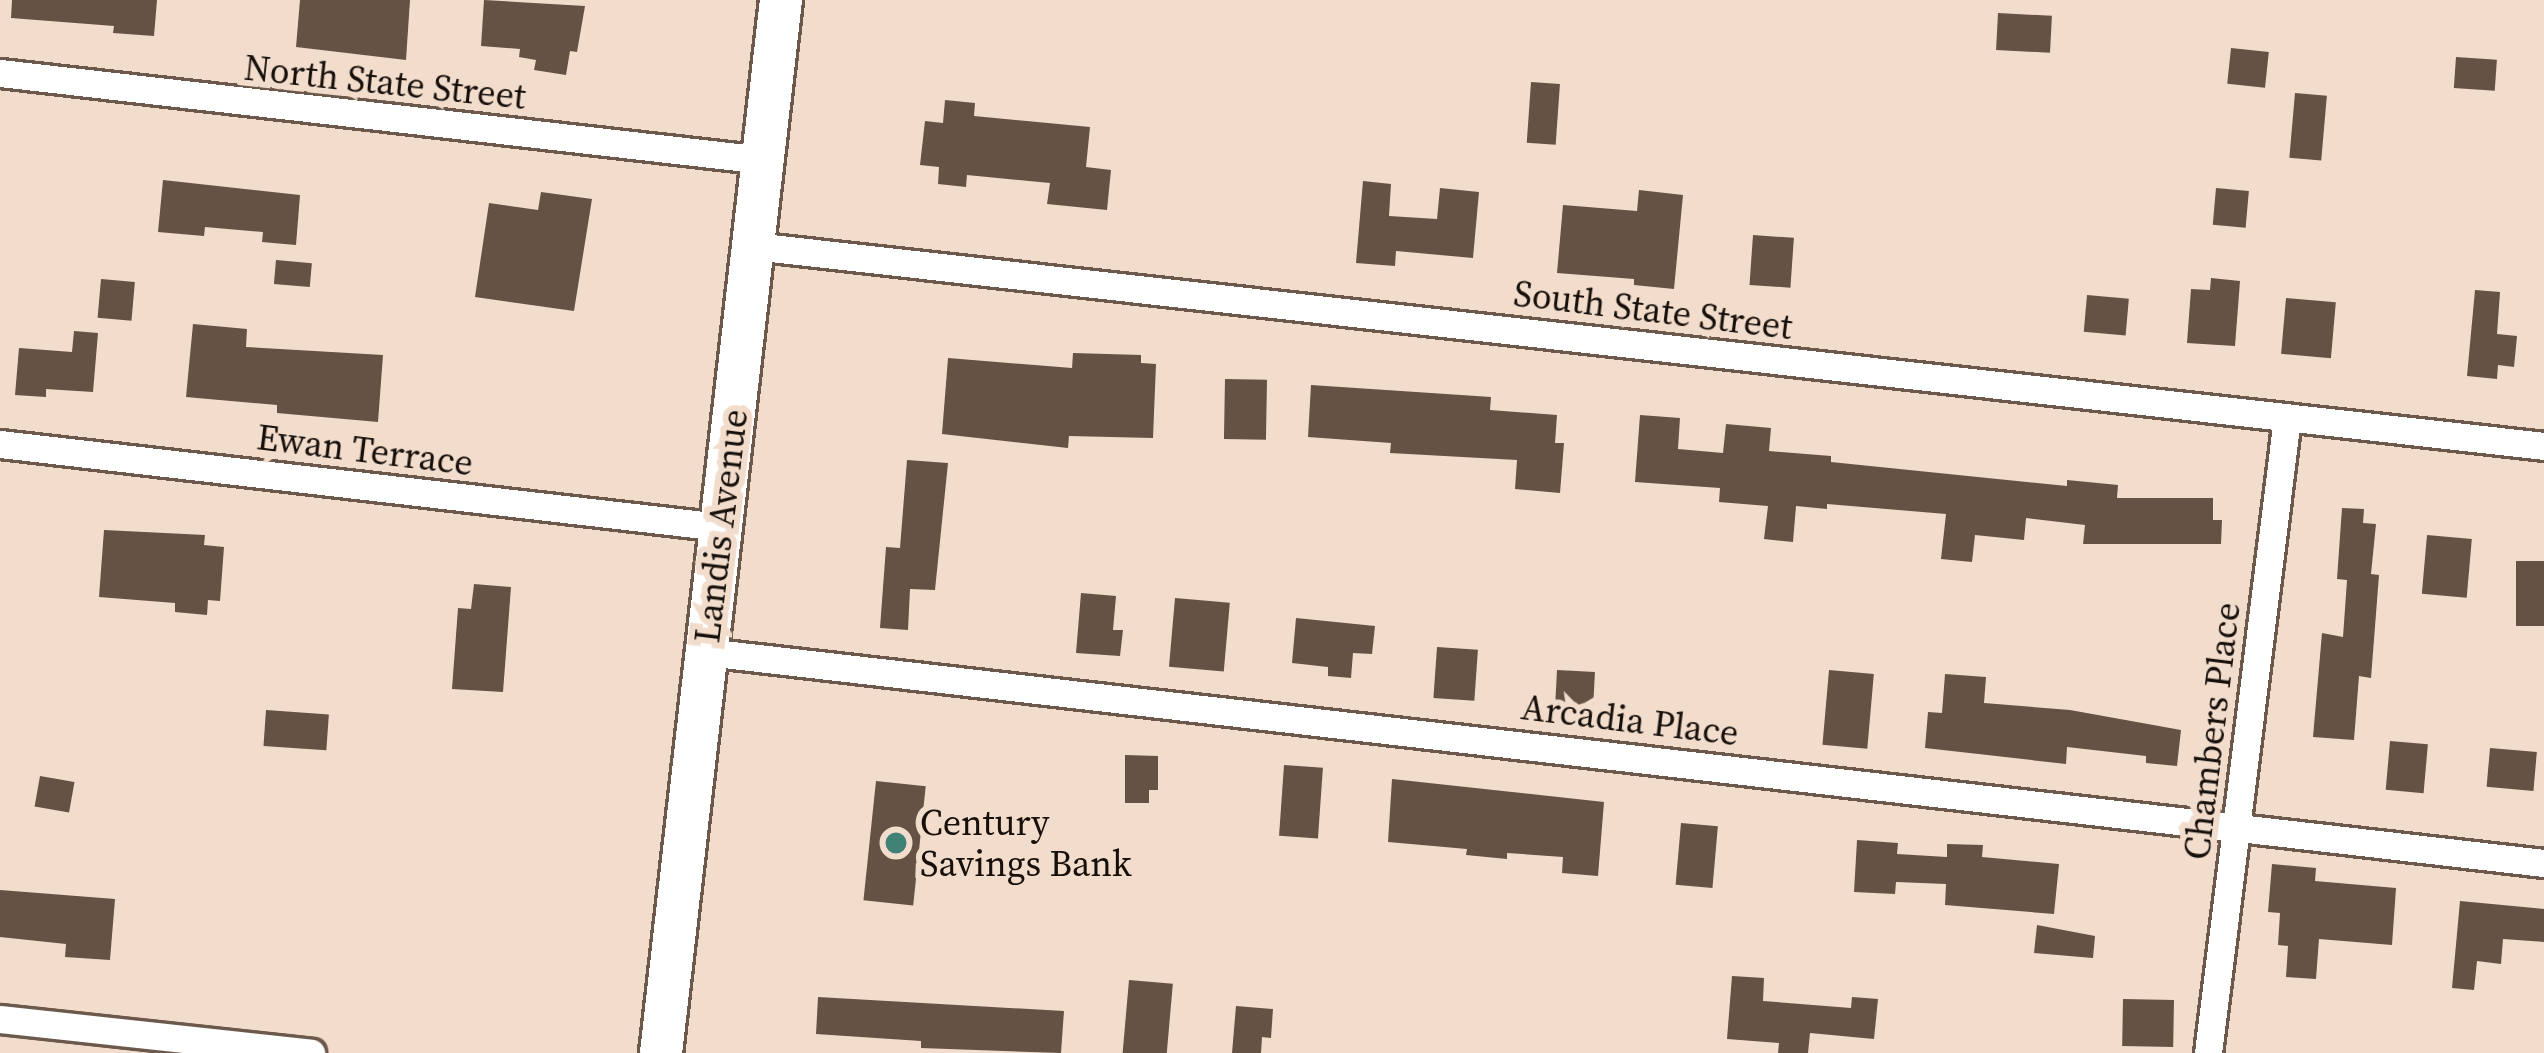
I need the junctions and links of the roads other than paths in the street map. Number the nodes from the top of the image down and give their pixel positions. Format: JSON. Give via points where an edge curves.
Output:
{"nodes":[{"id":1,"x":781,"y":0,"type":"edge"},
{"id":2,"x":0,"y":73,"type":"edge"},
{"id":3,"x":763,"y":160,"type":"junction"},
{"id":4,"x":753,"y":246,"type":"junction"},
{"id":5,"x":2287,"y":418,"type":"junction"},
{"id":6,"x":0,"y":444,"type":"edge"},
{"id":7,"x":2544,"y":446,"type":"edge"},
{"id":8,"x":721,"y":527,"type":"junction"},
{"id":9,"x":706,"y":652,"type":"junction"},
{"id":10,"x":2237,"y":827,"type":"junction"},
{"id":11,"x":2544,"y":863,"type":"edge"},
{"id":12,"x":0,"y":1019,"type":"edge"},
{"id":13,"x":311,"y":1053,"type":"edge"},
{"id":14,"x":661,"y":1053,"type":"edge"},
{"id":15,"x":2208,"y":1053,"type":"edge"}],
"edges":[{"from":1,"to":3,"type":"main road","name":"Landis Avenue"},
{"from":2,"to":3,"type":"street","name":"North State Street"},
{"from":3,"to":4,"type":"main road","name":"Landis Avenue"},
{"from":4,"to":5,"type":"street","name":"South State Street"},
{"from":4,"to":8,"type":"main road","name":"Landis Avenue"},
{"from":5,"to":7,"type":"street","name":"South State Street"},
{"from":5,"to":10,"type":"street","name":"Chambers Place"},
{"from":6,"to":8,"type":"street","name":"Ewan Terrace"},
{"from":8,"to":9,"type":"main road","name":"Landis Avenue"},
{"from":9,"to":10,"type":"street","name":"Arcadia Place"},
{"from":9,"to":14,"type":"main road","name":"Landis Avenue"},
{"from":10,"to":11,"type":"street","name":"Arcadia Place"},
{"from":10,"to":15,"type":"street","name":"Chambers Place"},
{"from":12,"to":13,"type":"street"}]}
